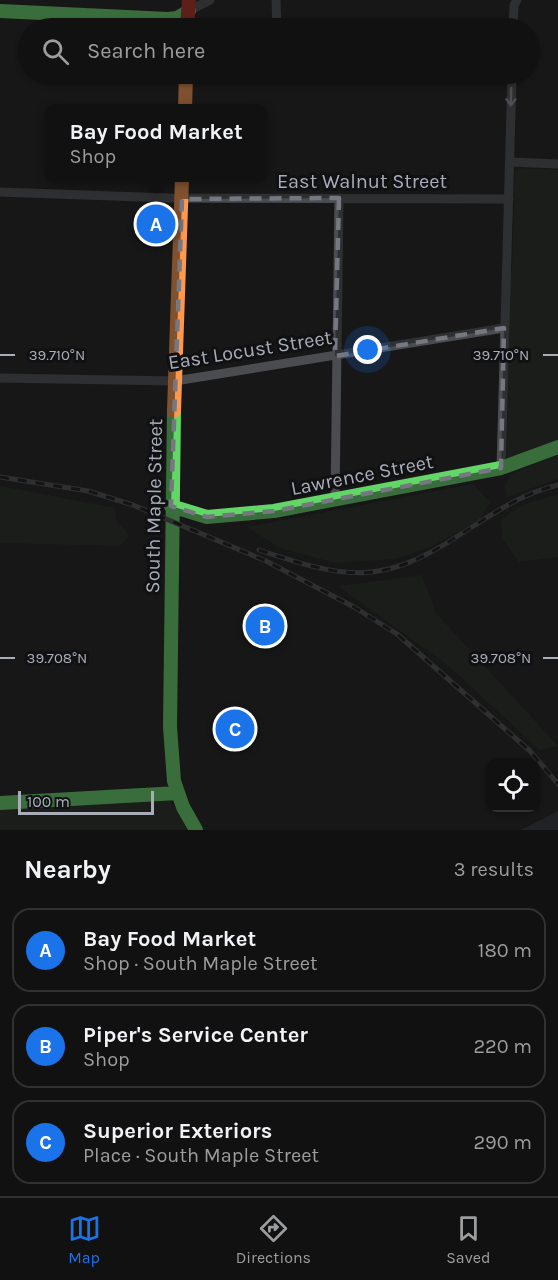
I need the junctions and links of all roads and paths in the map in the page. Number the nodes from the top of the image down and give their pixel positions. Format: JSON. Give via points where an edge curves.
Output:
{"nodes":[{"id":1,"x":210,"y":0,"type":"edge"},
{"id":2,"x":276,"y":0,"type":"edge"},
{"id":3,"x":517,"y":0,"type":"edge"},
{"id":4,"x":189,"y":5,"type":"edge"},
{"id":5,"x":0,"y":11,"type":"edge"},
{"id":6,"x":147,"y":18,"type":"edge"},
{"id":7,"x":177,"y":18,"type":"edge"},
{"id":8,"x":277,"y":18,"type":"edge"},
{"id":9,"x":513,"y":18,"type":"edge"},
{"id":10,"x":186,"y":84,"type":"edge"},
{"id":11,"x":512,"y":84,"type":"edge"},
{"id":12,"x":185,"y":104,"type":"edge"},
{"id":13,"x":510,"y":162,"type":"junction"},
{"id":14,"x":558,"y":164,"type":"edge"},
{"id":15,"x":182,"y":182,"type":"edge"},
{"id":16,"x":0,"y":192,"type":"edge"},
{"id":17,"x":339,"y":198,"type":"junction"},
{"id":18,"x":182,"y":199,"type":"junction"},
{"id":19,"x":509,"y":199,"type":"junction"},
{"id":20,"x":504,"y":328,"type":"junction"},
{"id":21,"x":335,"y":356,"type":"junction"},
{"id":22,"x":0,"y":378,"type":"edge"},
{"id":23,"x":175,"y":381,"type":"junction"},
{"id":24,"x":558,"y":447,"type":"edge"},
{"id":25,"x":501,"y":468,"type":"junction"},
{"id":26,"x":335,"y":500,"type":"junction"},
{"id":27,"x":171,"y":506,"type":"junction"},
{"id":28,"x":178,"y":793,"type":"junction"},
{"id":29,"x":0,"y":803,"type":"edge"},
{"id":30,"x":196,"y":830,"type":"edge"}],
"edges":[{"from":1,"to":4,"type":"street"},
{"from":2,"to":8,"type":"street"},
{"from":3,"to":9,"type":"street"},
{"from":4,"to":7,"type":"street"},
{"from":5,"to":6,"type":"street"},
{"from":10,"to":12,"type":"street"},
{"from":11,"to":13,"type":"street","one_way":true},
{"from":13,"to":14,"type":"street"},
{"from":13,"to":19,"type":"street"},
{"from":15,"to":18,"type":"street","name":"South Maple Street"},
{"from":16,"to":18,"type":"street","name":"East Walnut Street"},
{"from":17,"to":18,"type":"street","name":"East Walnut Street"},
{"from":17,"to":19,"type":"street","name":"East Walnut Street"},
{"from":17,"to":21,"type":"street"},
{"from":18,"to":23,"type":"street","name":"South Maple Street"},
{"from":19,"to":20,"type":"street"},
{"from":20,"to":21,"type":"street","name":"East Locust Street"},
{"from":20,"to":25,"type":"street"},
{"from":21,"to":23,"type":"street","name":"East Locust Street"},
{"from":21,"to":26,"type":"street"},
{"from":22,"to":23,"type":"street","name":"East Locust Street"},
{"from":23,"to":27,"type":"street","name":"South Maple Street"},
{"from":24,"to":25,"type":"street","name":"Lawrence Street"},
{"from":25,"to":26,"type":"street","name":"Lawrence Street"},
{"from":26,"to":27,"type":"street","name":"Lawrence Street","via":[[234,517],[207,517]]},
{"from":27,"to":28,"type":"street","name":"South Maple Street","via":[[170,727]]},
{"from":28,"to":29,"type":"street"},
{"from":28,"to":30,"type":"street","name":"South Maple Street"}]}
